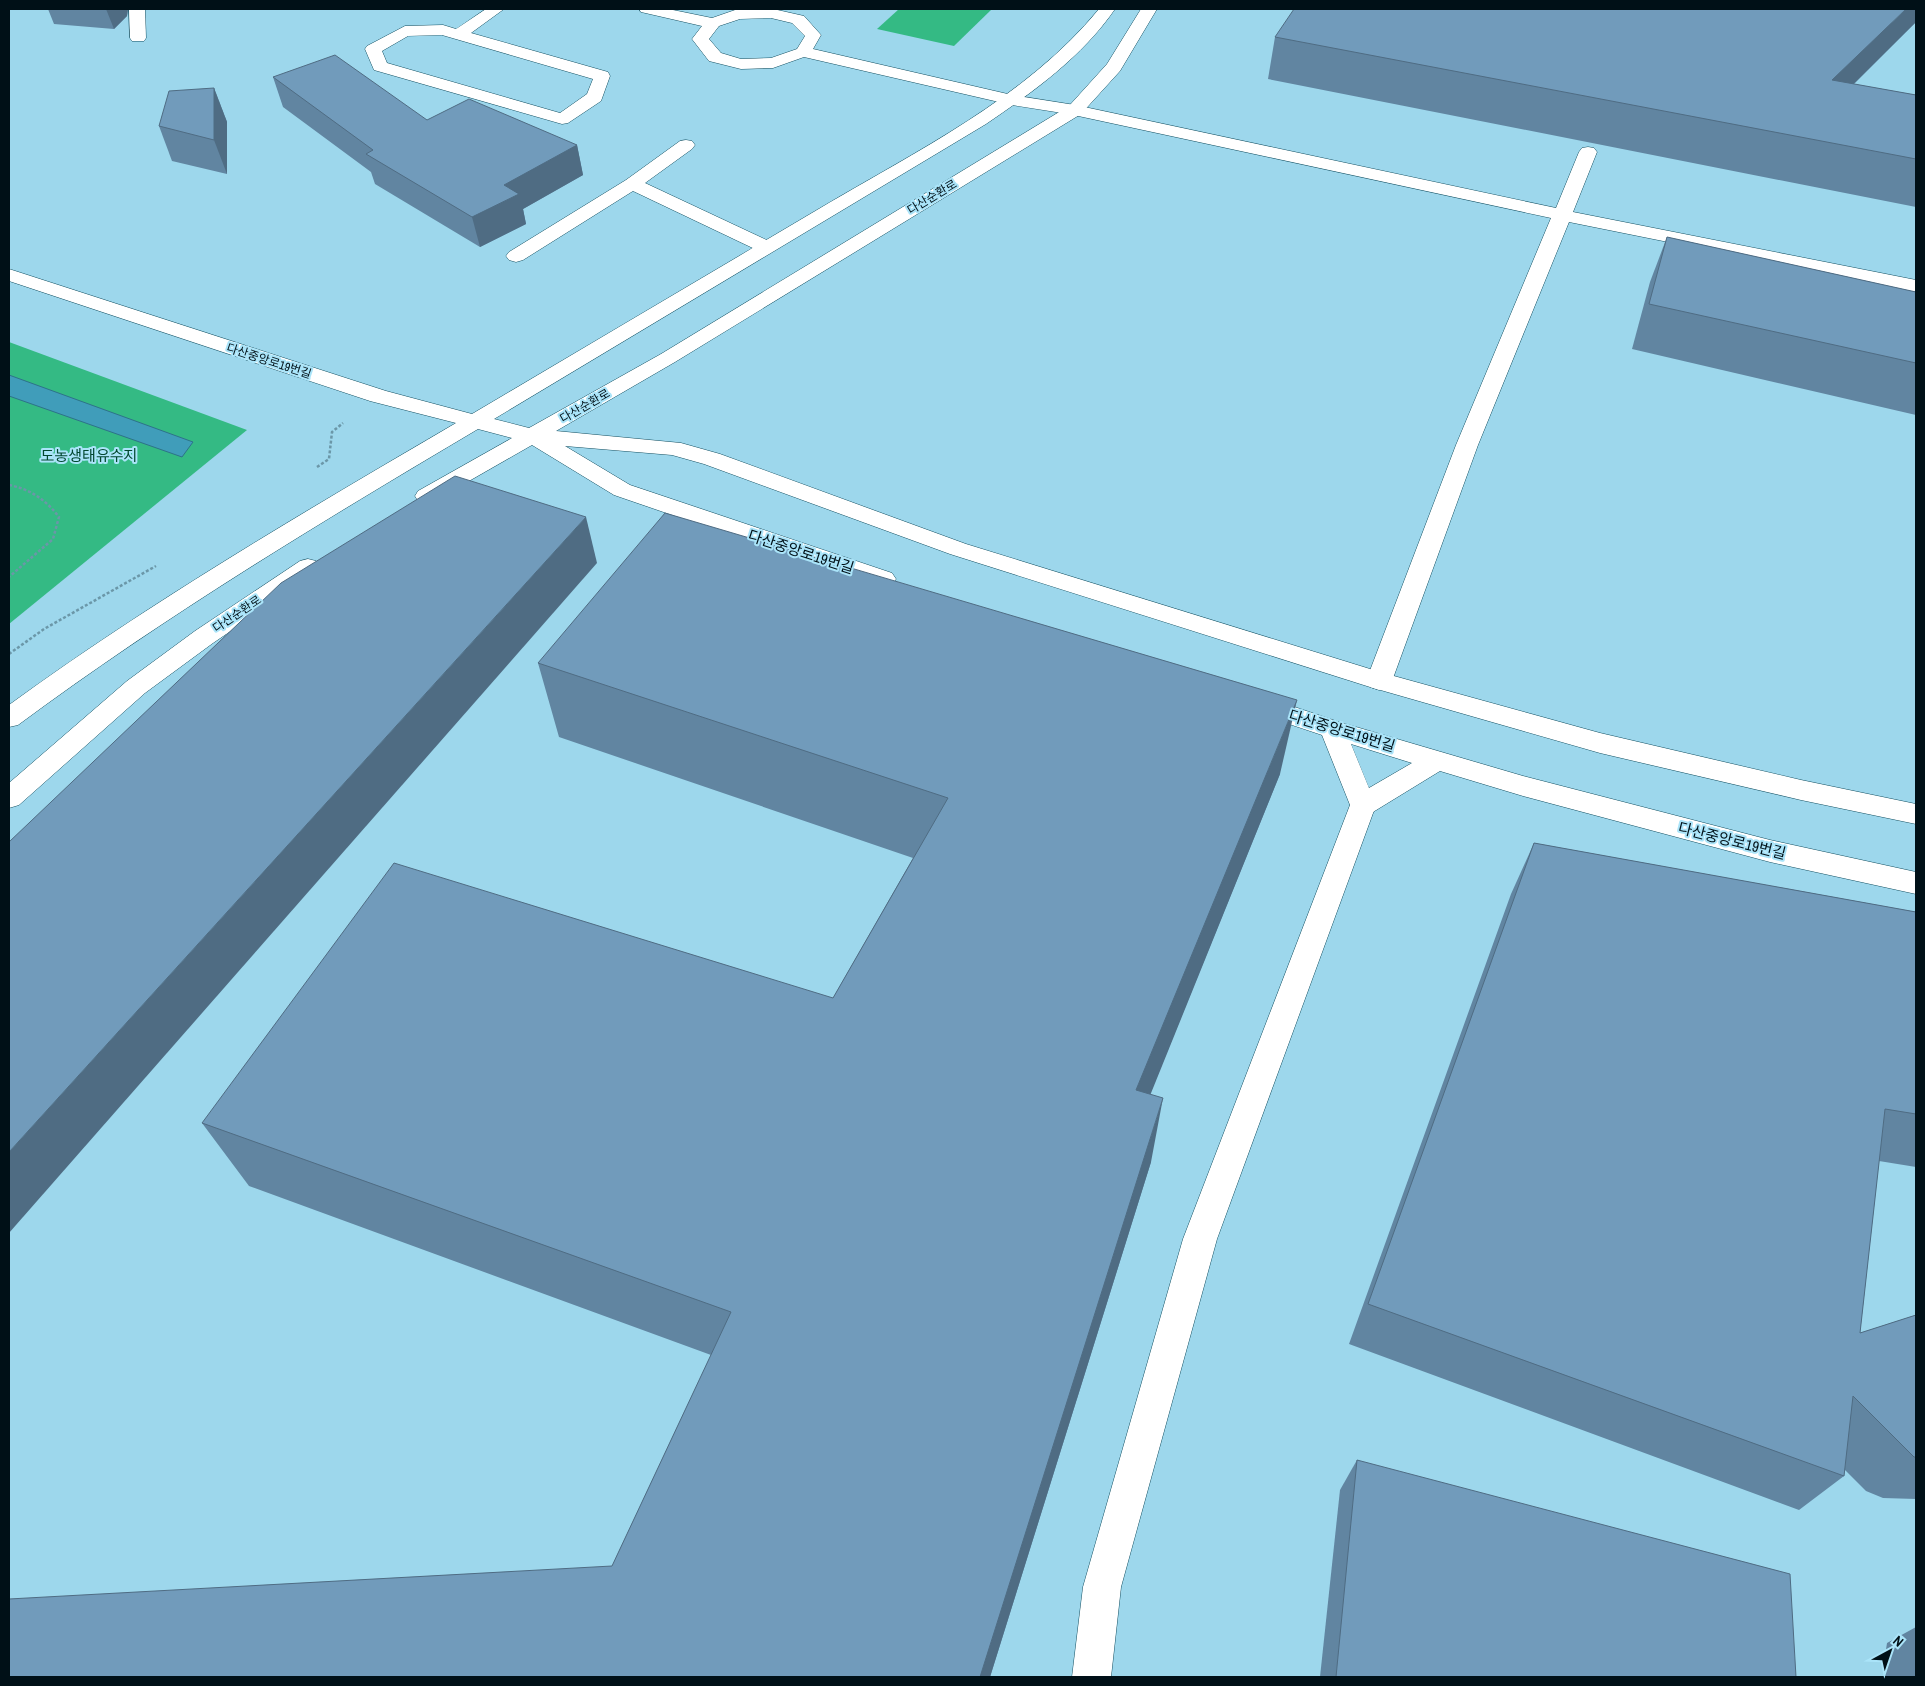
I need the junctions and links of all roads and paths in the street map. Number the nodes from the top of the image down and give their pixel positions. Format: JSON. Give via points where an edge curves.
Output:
{"nodes":[{"id":1,"x":137,"y":9,"type":"edge"},
{"id":2,"x":496,"y":9,"type":"edge"},
{"id":3,"x":647,"y":9,"type":"edge"},
{"id":4,"x":1107,"y":9,"type":"edge"},
{"id":5,"x":1149,"y":9,"type":"edge"},
{"id":6,"x":773,"y":11,"type":"edge"},
{"id":7,"x":713,"y":23,"type":"junction"},
{"id":8,"x":458,"y":35,"type":"junction"},
{"id":9,"x":138,"y":38,"type":"dead end"},
{"id":10,"x":803,"y":52,"type":"junction"},
{"id":11,"x":1012,"y":100,"type":"junction"},
{"id":12,"x":1075,"y":110,"type":"junction"},
{"id":13,"x":686,"y":145,"type":"dead end"},
{"id":14,"x":1588,"y":152,"type":"dead end"},
{"id":15,"x":632,"y":184,"type":"junction"},
{"id":16,"x":1562,"y":215,"type":"junction"},
{"id":17,"x":766,"y":247,"type":"junction"},
{"id":18,"x":516,"y":256,"type":"dead end"},
{"id":19,"x":9,"y":275,"type":"edge"},
{"id":20,"x":1916,"y":286,"type":"edge"},
{"id":21,"x":378,"y":396,"type":"junction"},
{"id":22,"x":477,"y":420,"type":"junction"},
{"id":23,"x":532,"y":436,"type":"junction"},
{"id":24,"x":313,"y":470,"type":"dead end"},
{"id":25,"x":9,"y":485,"type":"edge"},
{"id":26,"x":406,"y":507,"type":"edge"},
{"id":27,"x":324,"y":558,"type":"edge"},
{"id":28,"x":157,"y":566,"type":"dead end"},
{"id":29,"x":9,"y":576,"type":"edge"},
{"id":30,"x":906,"y":587,"type":"edge"},
{"id":31,"x":9,"y":654,"type":"edge"},
{"id":32,"x":1380,"y":681,"type":"junction"},
{"id":33,"x":1238,"y":697,"type":"edge"},
{"id":34,"x":9,"y":718,"type":"edge"},
{"id":35,"x":1332,"y":728,"type":"junction"},
{"id":36,"x":1437,"y":760,"type":"junction"},
{"id":37,"x":9,"y":798,"type":"edge"},
{"id":38,"x":1363,"y":805,"type":"junction"},
{"id":39,"x":1916,"y":814,"type":"edge"},
{"id":40,"x":1916,"y":883,"type":"edge"},
{"id":41,"x":1091,"y":1677,"type":"edge"}],
"edges":[{"from":1,"to":9,"type":"street"},
{"from":2,"to":8,"type":"street"},
{"from":3,"to":7,"type":"street"},
{"from":4,"to":11,"type":"street","via":[[1064,57]]},
{"from":5,"to":12,"type":"street","name":"다산순환로","via":[[1114,67]]},
{"from":6,"to":7,"type":"street","via":[[738,14]]},
{"from":6,"to":10,"type":"street","via":[[798,19],[813,35]]},
{"from":7,"to":10,"type":"street","via":[[700,39],[715,58],[741,64],[773,63]]},
{"from":8,"to":8,"type":"street","via":[[443,30],[405,31],[373,49],[380,66],[562,119],[594,97],[602,76]]},
{"from":10,"to":11,"type":"street"},
{"from":11,"to":12,"type":"street"},
{"from":11,"to":17,"type":"street"},
{"from":12,"to":16,"type":"street"},
{"from":12,"to":23,"type":"street","name":"다산순환로","via":[[668,358]]},
{"from":13,"to":15,"type":"street"},
{"from":14,"to":16,"type":"street"},
{"from":15,"to":17,"type":"street"},
{"from":15,"to":18,"type":"street"},
{"from":16,"to":20,"type":"street"},
{"from":16,"to":32,"type":"street","via":[[1467,445]]},
{"from":17,"to":22,"type":"street"},
{"from":19,"to":21,"type":"street","name":"다산중앙로19번길"},
{"from":21,"to":22,"type":"street","name":"다산중앙로19번길"},
{"from":21,"to":24,"type":"path","via":[[332,432],[328,460]]},
{"from":22,"to":23,"type":"street","name":"다산중앙로19번길"},
{"from":22,"to":34,"type":"street","via":[[206,582],[120,638]]},
{"from":23,"to":26,"type":"street","name":"다산순환로"},
{"from":23,"to":30,"type":"street","name":"다산중앙로19번길","via":[[622,490]]},
{"from":23,"to":32,"type":"street","name":"다산중앙로19번길","via":[[674,448],[958,549]]},
{"from":25,"to":29,"type":"path","via":[[20,486],[48,503],[59,517],[53,539]]},
{"from":27,"to":37,"type":"street","name":"다산순환로","via":[[204,636],[136,687]]},
{"from":28,"to":31,"type":"path","via":[[44,629]]},
{"from":32,"to":39,"type":"street","name":"다산중앙로19번길","via":[[1600,743]]},
{"from":33,"to":35,"type":"street","name":"다산중앙로19번길"},
{"from":35,"to":36,"type":"street","name":"다산중앙로19번길"},
{"from":35,"to":38,"type":"street"},
{"from":36,"to":38,"type":"street"},
{"from":36,"to":40,"type":"street","name":"다산중앙로19번길","via":[[1533,789],[1770,851]]},
{"from":38,"to":41,"type":"street","via":[[1200,1239],[1102,1587]]}]}
